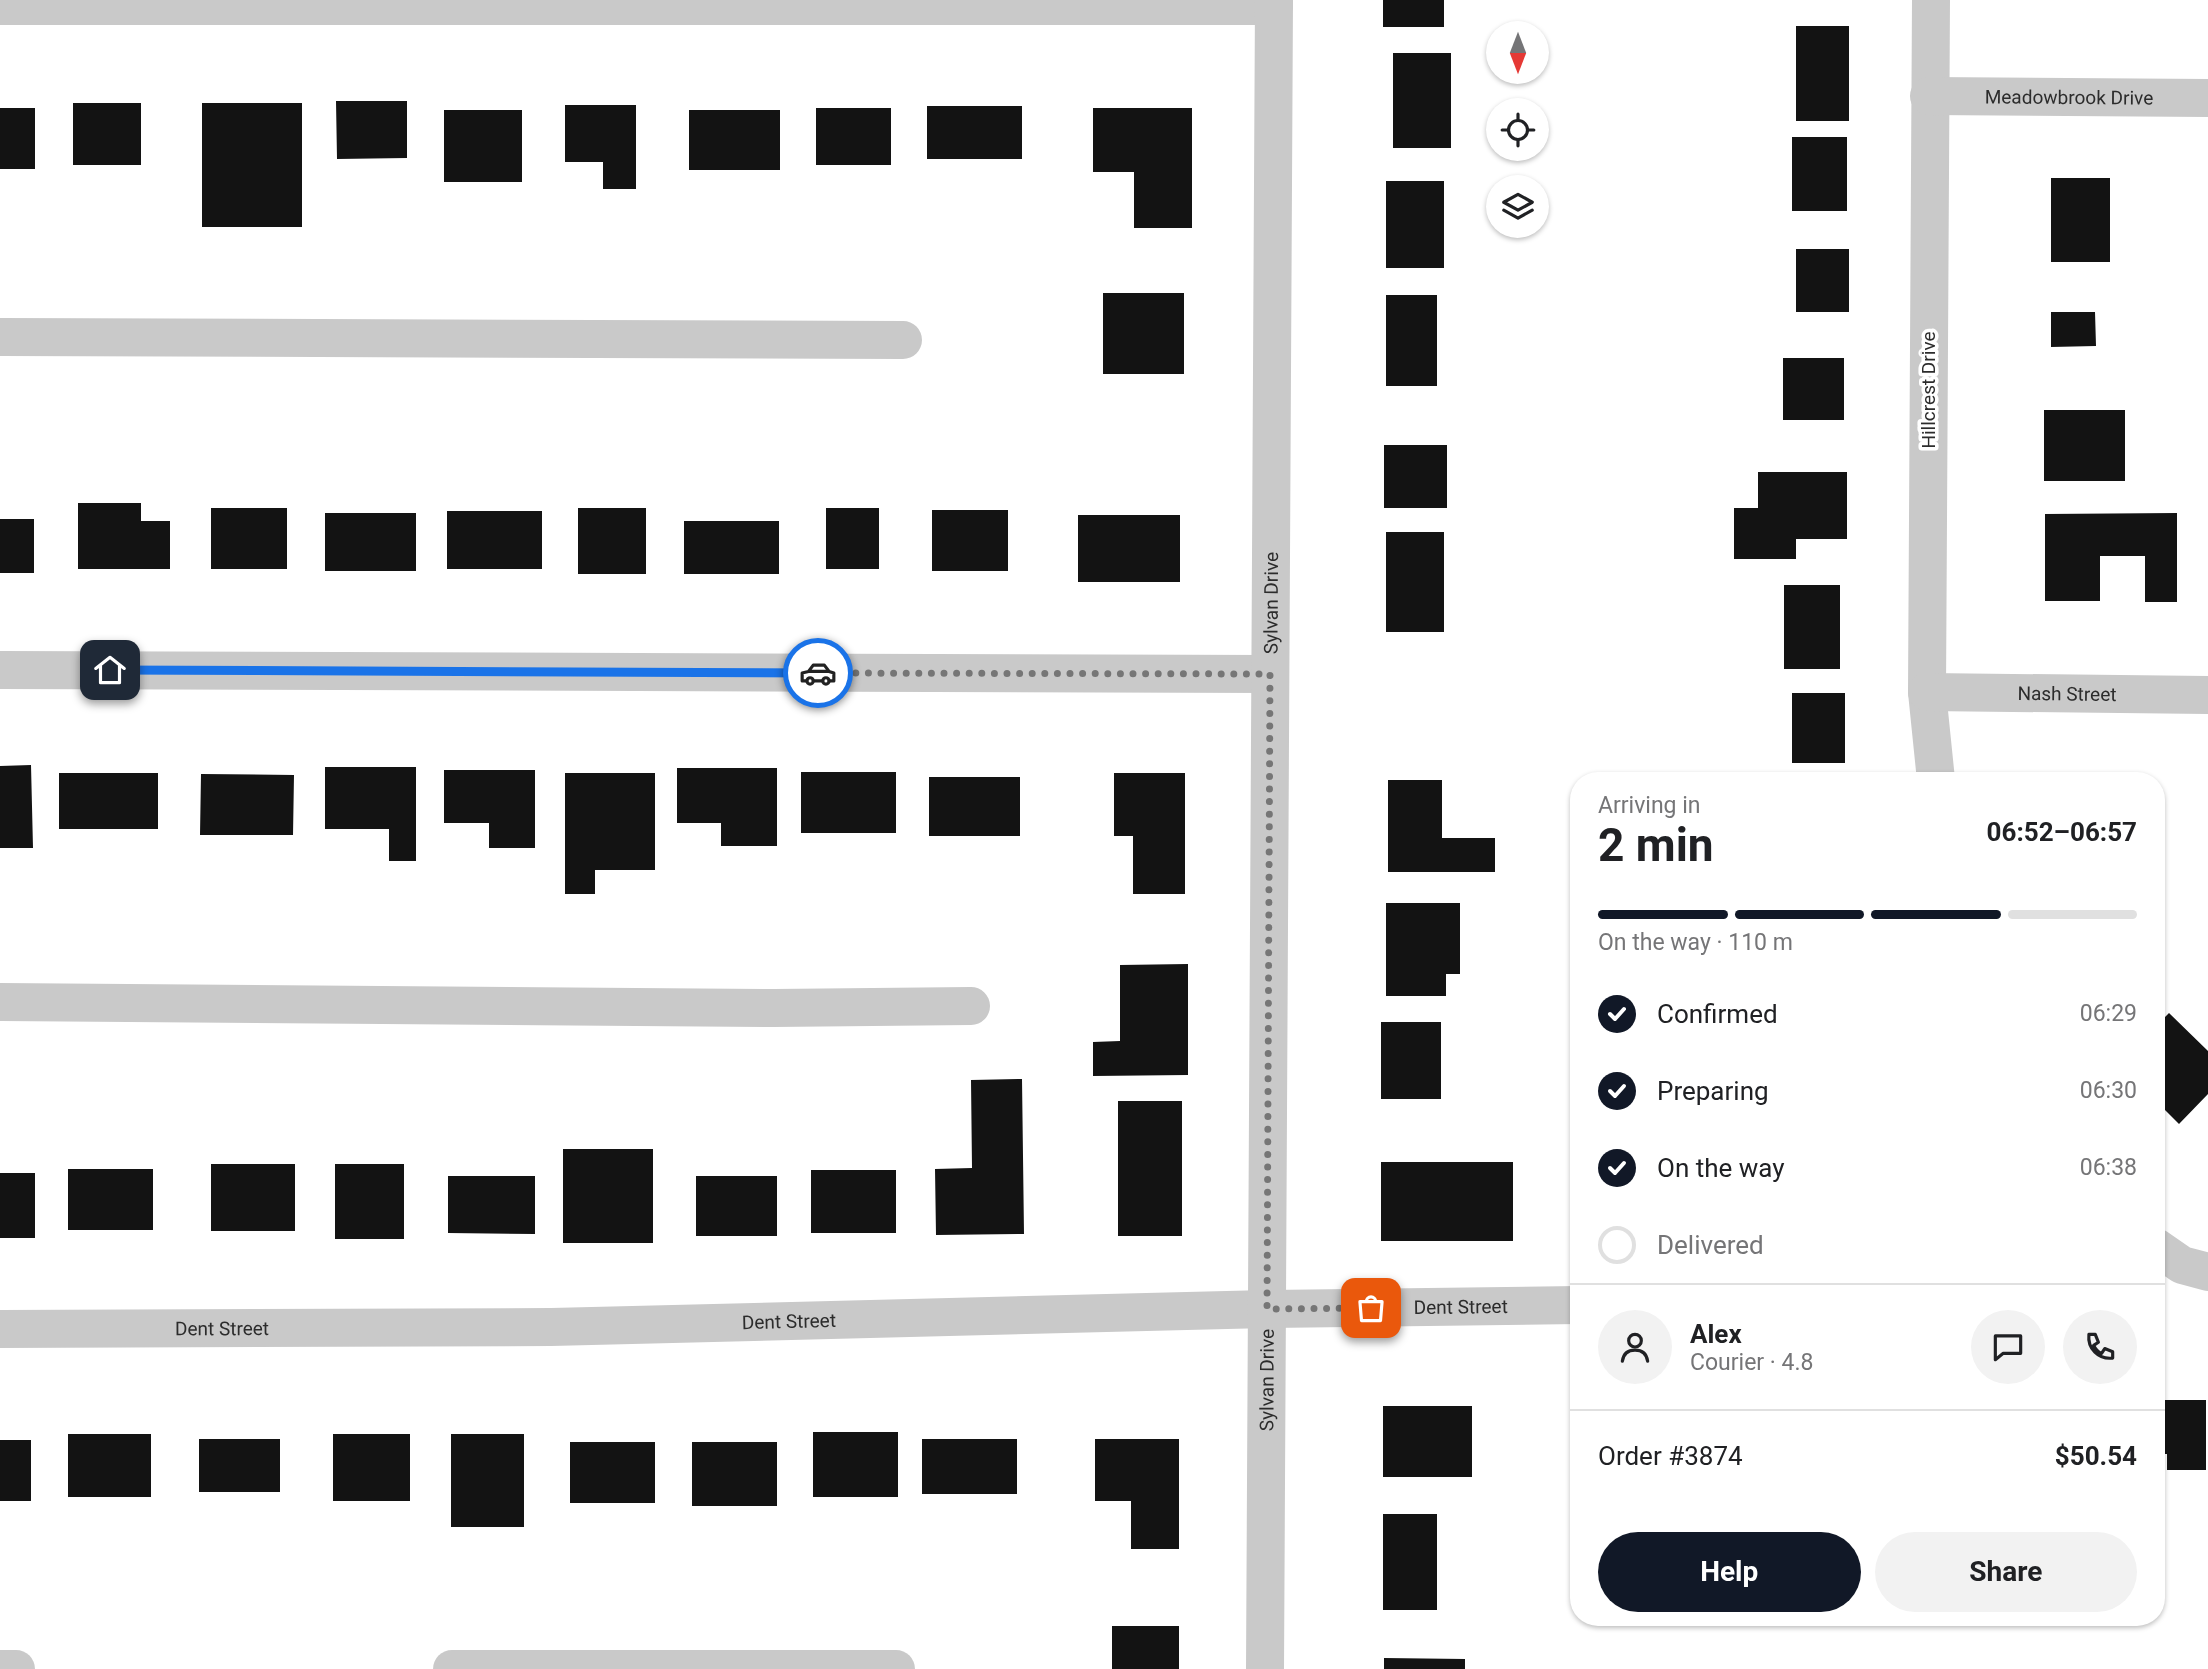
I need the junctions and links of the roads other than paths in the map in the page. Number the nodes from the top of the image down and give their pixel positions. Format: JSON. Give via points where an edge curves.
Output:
{"nodes":[{"id":1,"x":1931,"y":0,"type":"edge"},
{"id":2,"x":1274,"y":3,"type":"edge"},
{"id":3,"x":0,"y":6,"type":"edge"},
{"id":4,"x":1929,"y":96,"type":"junction"},
{"id":5,"x":2208,"y":98,"type":"edge"},
{"id":6,"x":0,"y":337,"type":"edge"},
{"id":7,"x":903,"y":340,"type":"dead end"},
{"id":8,"x":0,"y":670,"type":"edge"},
{"id":9,"x":1270,"y":674,"type":"junction"},
{"id":10,"x":1927,"y":692,"type":"junction"},
{"id":11,"x":2208,"y":695,"type":"edge"},
{"id":12,"x":1935,"y":772,"type":"edge"},
{"id":13,"x":0,"y":1002,"type":"edge"},
{"id":14,"x":971,"y":1006,"type":"dead end"},
{"id":15,"x":2165,"y":1253,"type":"edge"},
{"id":16,"x":2208,"y":1272,"type":"edge"},
{"id":17,"x":1570,"y":1305,"type":"edge"},
{"id":18,"x":1267,"y":1309,"type":"junction"},
{"id":19,"x":0,"y":1329,"type":"edge"},
{"id":20,"x":0,"y":1669,"type":"edge"},
{"id":21,"x":16,"y":1669,"type":"edge"},
{"id":22,"x":452,"y":1669,"type":"edge"},
{"id":23,"x":897,"y":1669,"type":"edge"},
{"id":24,"x":1265,"y":1669,"type":"edge"}],
"edges":[{"from":1,"to":4,"type":"street","name":"Hillcrest Drive"},
{"from":2,"to":3,"type":"street"},
{"from":2,"to":9,"type":"street","name":"Sylvan Drive"},
{"from":4,"to":5,"type":"street","name":"Meadowbrook Drive"},
{"from":4,"to":10,"type":"street","name":"Hillcrest Drive"},
{"from":6,"to":7,"type":"street"},
{"from":8,"to":9,"type":"street"},
{"from":9,"to":18,"type":"street","name":"Sylvan Drive"},
{"from":10,"to":11,"type":"street","name":"Nash Street"},
{"from":10,"to":12,"type":"street","name":"Hillcrest Drive"},
{"from":13,"to":14,"type":"street"},
{"from":15,"to":16,"type":"street","via":[[2182,1265]]},
{"from":17,"to":18,"type":"street","name":"Dent Street"},
{"from":18,"to":19,"type":"street","name":"Dent Street","via":[[565,1327]]},
{"from":18,"to":24,"type":"street","name":"Sylvan Drive"},
{"from":20,"to":21,"type":"street"},
{"from":22,"to":23,"type":"street"}]}
